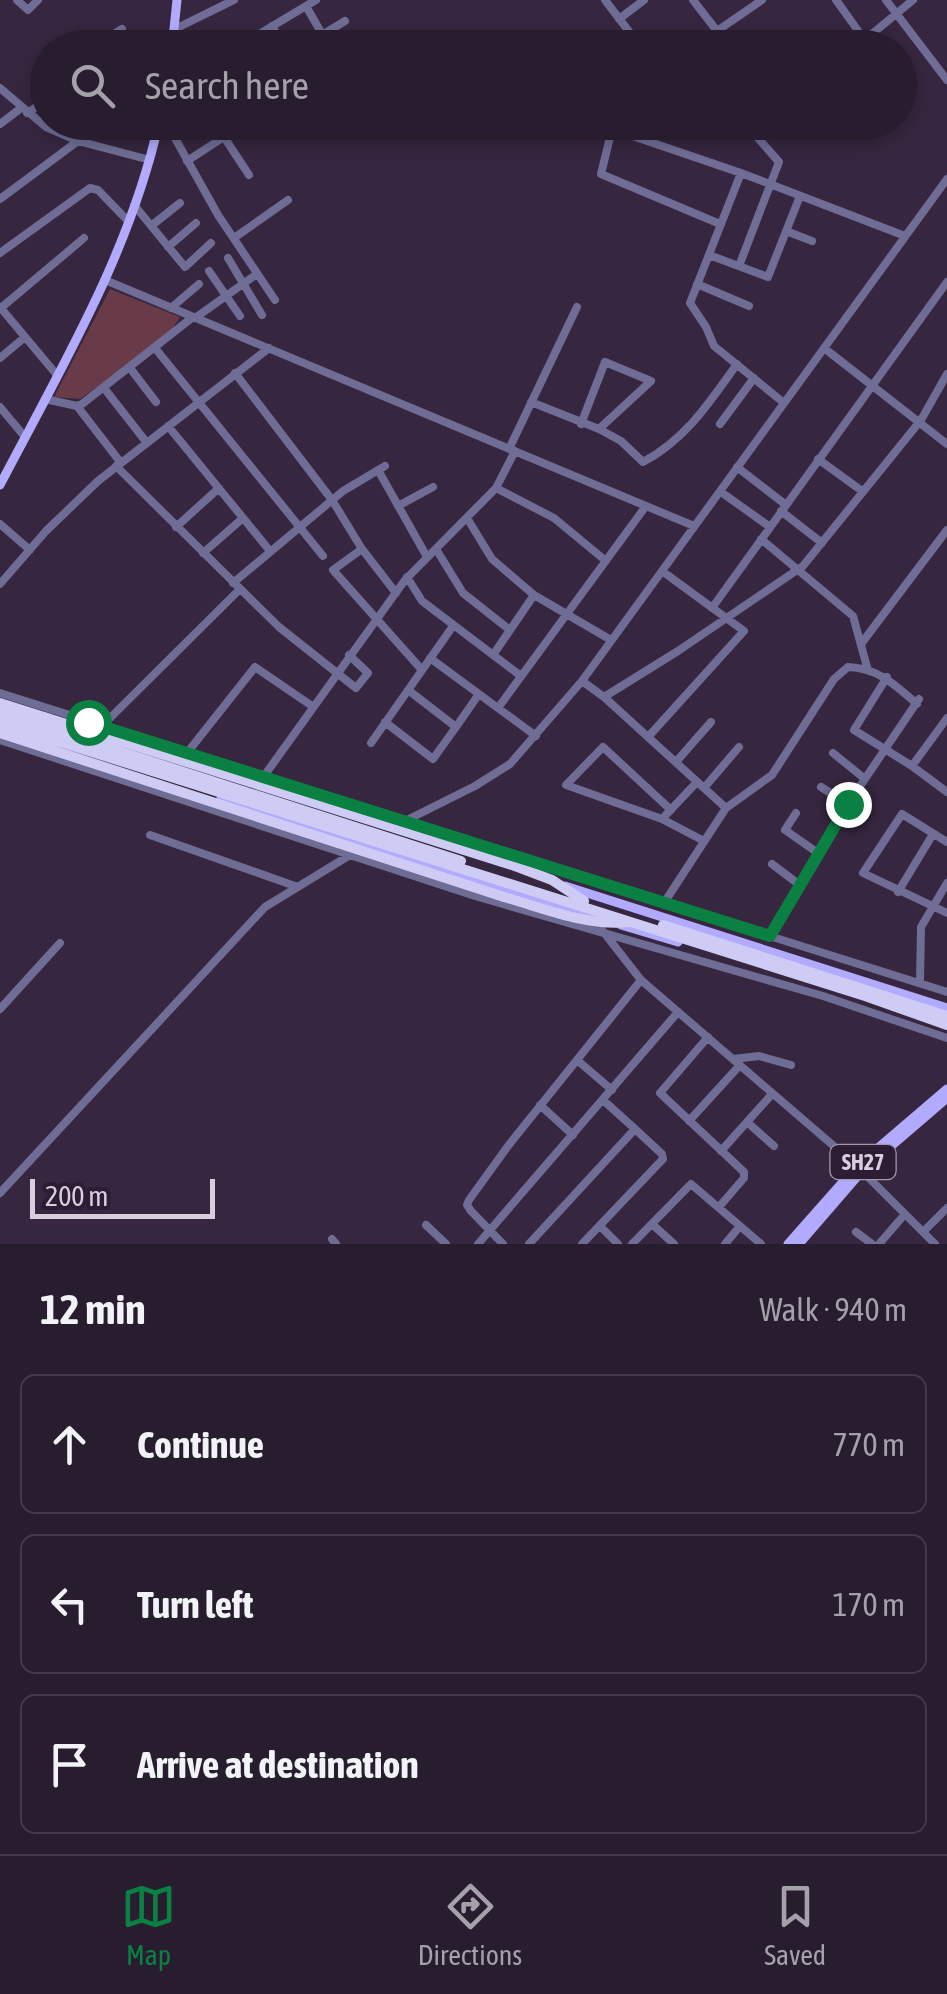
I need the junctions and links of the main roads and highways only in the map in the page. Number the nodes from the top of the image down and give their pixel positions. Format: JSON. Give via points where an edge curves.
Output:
{"nodes":[{"id":1,"x":177,"y":0,"type":"edge"},
{"id":2,"x":174,"y":30,"type":"edge"},
{"id":3,"x":156,"y":140,"type":"edge"},
{"id":4,"x":0,"y":485,"type":"edge"},
{"id":5,"x":0,"y":708,"type":"edge"},
{"id":6,"x":0,"y":731,"type":"edge"},
{"id":7,"x":584,"y":901,"type":"junction"},
{"id":8,"x":629,"y":922,"type":"junction"},
{"id":9,"x":947,"y":1012,"type":"edge"},
{"id":10,"x":947,"y":1028,"type":"edge"},
{"id":11,"x":947,"y":1089,"type":"edge"},
{"id":12,"x":947,"y":1098,"type":"edge"},
{"id":13,"x":859,"y":1169,"type":"junction"},
{"id":14,"x":788,"y":1244,"type":"edge"},
{"id":15,"x":799,"y":1244,"type":"edge"}],
"edges":[{"from":1,"to":2,"type":"main road"},
{"from":3,"to":4,"type":"main road","via":[[106,280]]},
{"from":5,"to":7,"type":"highway","bridge":true},
{"from":5,"to":7,"type":"highway","bridge":true,"via":[[516,866]]},
{"from":5,"to":9,"type":"main road"},
{"from":6,"to":8,"type":"highway","bridge":true},
{"from":6,"to":8,"type":"highway","bridge":true,"via":[[504,897],[585,919]]},
{"from":6,"to":10,"type":"main road"},
{"from":7,"to":9,"type":"highway"},
{"from":8,"to":10,"type":"highway"},
{"from":11,"to":13,"type":"main road","number":"SH27"},
{"from":12,"to":13,"type":"main road","number":"SH27"},
{"from":13,"to":14,"type":"main road","number":"SH27"},
{"from":13,"to":15,"type":"main road","number":"SH27"}]}
